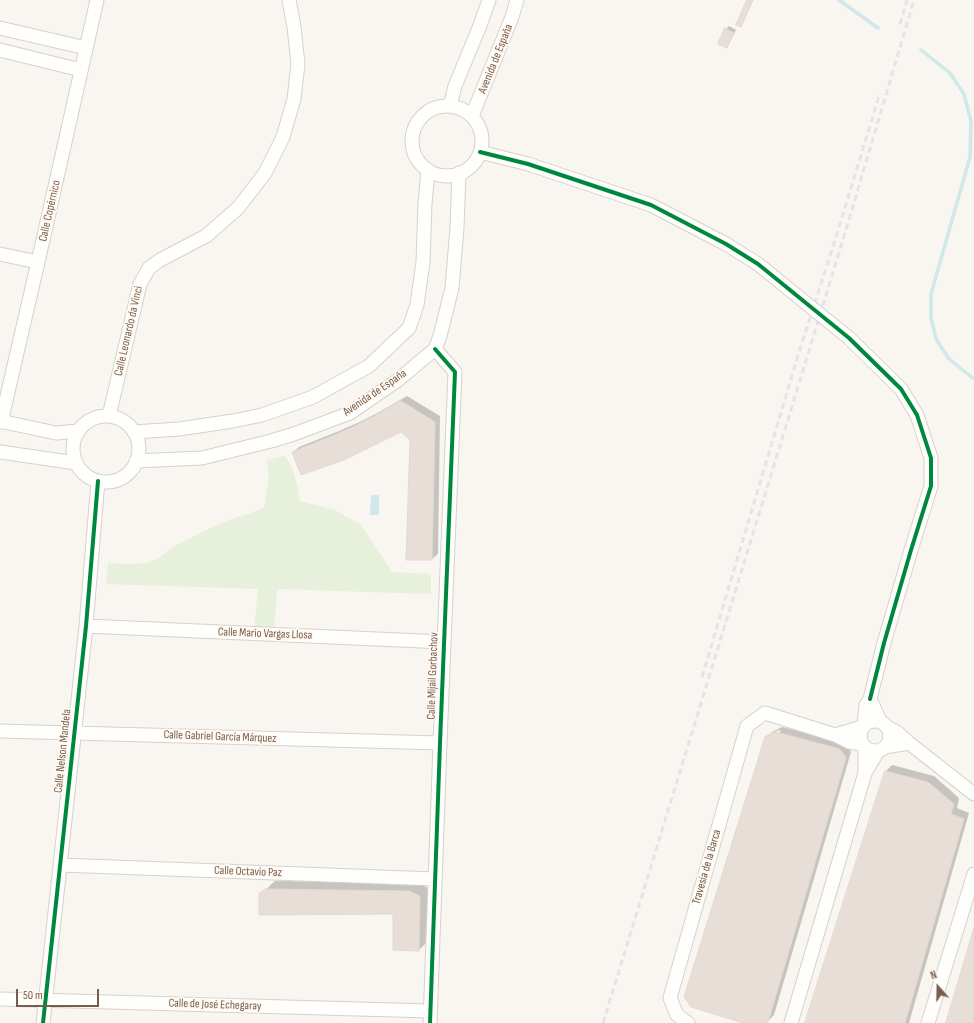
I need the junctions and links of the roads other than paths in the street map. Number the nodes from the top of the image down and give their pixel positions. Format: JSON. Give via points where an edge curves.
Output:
{"nodes":[{"id":1,"x":97,"y":0,"type":"edge"},
{"id":2,"x":289,"y":0,"type":"edge"},
{"id":3,"x":489,"y":0,"type":"edge"},
{"id":4,"x":517,"y":0,"type":"edge"},
{"id":5,"x":0,"y":28,"type":"edge"},
{"id":6,"x":86,"y":48,"type":"junction"},
{"id":7,"x":0,"y":50,"type":"edge"},
{"id":8,"x":81,"y":70,"type":"junction"},
{"id":9,"x":450,"y":106,"type":"junction"},
{"id":10,"x":472,"y":116,"type":"junction"},
{"id":11,"x":480,"y":152,"type":"junction"},
{"id":12,"x":428,"y":170,"type":"junction"},
{"id":13,"x":459,"y":173,"type":"junction"},
{"id":14,"x":0,"y":254,"type":"edge"},
{"id":15,"x":38,"y":262,"type":"junction"},
{"id":16,"x":435,"y":349,"type":"junction"},
{"id":17,"x":109,"y":416,"type":"junction"},
{"id":18,"x":0,"y":422,"type":"edge"},
{"id":19,"x":78,"y":431,"type":"junction"},
{"id":20,"x":134,"y":432,"type":"junction"},
{"id":21,"x":0,"y":452,"type":"edge"},
{"id":22,"x":136,"y":461,"type":"junction"},
{"id":23,"x":76,"y":464,"type":"junction"},
{"id":24,"x":98,"y":481,"type":"junction"},
{"id":25,"x":86,"y":626,"type":"junction"},
{"id":26,"x":444,"y":642,"type":"junction"},
{"id":27,"x":870,"y":699,"type":"junction"},
{"id":28,"x":884,"y":724,"type":"junction"},
{"id":29,"x":863,"y":726,"type":"junction"},
{"id":30,"x":0,"y":731,"type":"edge"},
{"id":31,"x":75,"y":733,"type":"junction"},
{"id":32,"x":835,"y":735,"type":"junction"},
{"id":33,"x":440,"y":743,"type":"junction"},
{"id":34,"x":910,"y":743,"type":"junction"},
{"id":35,"x":864,"y":746,"type":"junction"},
{"id":36,"x":882,"y":749,"type":"junction"},
{"id":37,"x":864,"y":773,"type":"junction"},
{"id":38,"x":974,"y":794,"type":"edge"},
{"id":39,"x":60,"y":865,"type":"junction"},
{"id":40,"x":974,"y":874,"type":"edge"},
{"id":41,"x":435,"y":879,"type":"junction"},
{"id":42,"x":0,"y":1000,"type":"edge"},
{"id":43,"x":45,"y":1000,"type":"junction"},
{"id":44,"x":430,"y":1017,"type":"edge"},
{"id":45,"x":43,"y":1023,"type":"edge"},
{"id":46,"x":688,"y":1023,"type":"edge"},
{"id":47,"x":791,"y":1023,"type":"edge"},
{"id":48,"x":928,"y":1023,"type":"edge"}],
"edges":[{"from":1,"to":6,"type":"street","name":"Calle Copérnico"},
{"from":2,"to":17,"type":"street","name":"Calle Leonardo da Vinci","via":[[298,64],[294,99],[283,138],[265,173],[238,208],[206,236],[149,268],[140,284]]},
{"from":3,"to":9,"type":"street","via":[[455,86]]},
{"from":4,"to":10,"type":"street","name":"Avenida de España"},
{"from":5,"to":6,"type":"street"},
{"from":6,"to":8,"type":"street","name":"Calle Copérnico"},
{"from":7,"to":8,"type":"street"},
{"from":8,"to":15,"type":"street","name":"Calle Copérnico"},
{"from":9,"to":10,"type":"street","via":[[466,111]]},
{"from":9,"to":12,"type":"street","via":[[428,111],[414,129],[414,152]]},
{"from":10,"to":11,"type":"street","via":[[479,126],[482,137]]},
{"from":11,"to":13,"type":"street","via":[[469,168]]},
{"from":11,"to":27,"type":"street","bridge":true,"via":[[528,164],[651,205],[726,244],[758,264],[849,338],[901,389],[917,415],[931,458],[931,486],[884,642]]},
{"from":12,"to":13,"type":"street","via":[[449,176]]},
{"from":12,"to":20,"type":"street","via":[[423,262],[417,306],[409,328],[369,366],[313,397],[262,415],[179,429]]},
{"from":13,"to":16,"type":"street","via":[[452,288]]},
{"from":14,"to":15,"type":"street"},
{"from":15,"to":18,"type":"street","name":"Calle Copérnico"},
{"from":16,"to":22,"type":"street","name":"Avenida de España","via":[[398,380],[343,416],[294,434],[202,458]]},
{"from":16,"to":26,"type":"street","name":"Calle Mijail Gorbachov","via":[[455,372]]},
{"from":17,"to":19,"type":"street","via":[[92,419]]},
{"from":17,"to":20,"type":"street","via":[[128,424]]},
{"from":18,"to":19,"type":"street","via":[[56,433]]},
{"from":19,"to":23,"type":"street","via":[[73,453]]},
{"from":20,"to":22,"type":"street","via":[[139,451]]},
{"from":21,"to":23,"type":"street"},
{"from":22,"to":24,"type":"street","via":[[125,476],[108,482]]},
{"from":23,"to":24,"type":"street","via":[[89,478]]},
{"from":24,"to":25,"type":"street","name":"Calle Nelson Mandela"},
{"from":25,"to":26,"type":"street","name":"Calle Mario Vargas Llosa"},
{"from":25,"to":31,"type":"street","name":"Calle Nelson Mandela"},
{"from":26,"to":33,"type":"street","name":"Calle Mijail Gorbachov"},
{"from":27,"to":28,"type":"street"},
{"from":27,"to":29,"type":"street","via":[[866,705]]},
{"from":28,"to":29,"type":"street","via":[[875,720]]},
{"from":28,"to":34,"type":"street"},
{"from":28,"to":36,"type":"street","via":[[890,731],[890,736]]},
{"from":29,"to":32,"type":"street"},
{"from":29,"to":35,"type":"street","via":[[859,737]]},
{"from":30,"to":31,"type":"street","name":"Calle Gabriel García Márquez"},
{"from":31,"to":33,"type":"street","name":"Calle Gabriel García Márquez"},
{"from":31,"to":39,"type":"street","name":"Calle Nelson Mandela"},
{"from":32,"to":35,"type":"street"},
{"from":32,"to":46,"type":"street","name":"Travesía de la Barca","via":[[765,713],[747,726],[670,998],[677,1015]]},
{"from":33,"to":41,"type":"street","name":"Calle Mijail Gorbachov"},
{"from":34,"to":36,"type":"street"},
{"from":34,"to":38,"type":"street"},
{"from":35,"to":36,"type":"street","via":[[873,751]]},
{"from":35,"to":37,"type":"street"},
{"from":36,"to":37,"type":"street"},
{"from":37,"to":47,"type":"street"},
{"from":39,"to":41,"type":"street","name":"Calle Octavio Paz"},
{"from":39,"to":43,"type":"street","name":"Calle Nelson Mandela"},
{"from":40,"to":48,"type":"street"},
{"from":41,"to":44,"type":"street","name":"Calle Mijail Gorbachov"},
{"from":42,"to":43,"type":"street","name":"Calle de José Echegaray"},
{"from":43,"to":44,"type":"street","name":"Calle de José Echegaray"},
{"from":43,"to":45,"type":"street","name":"Calle Nelson Mandela"}]}
